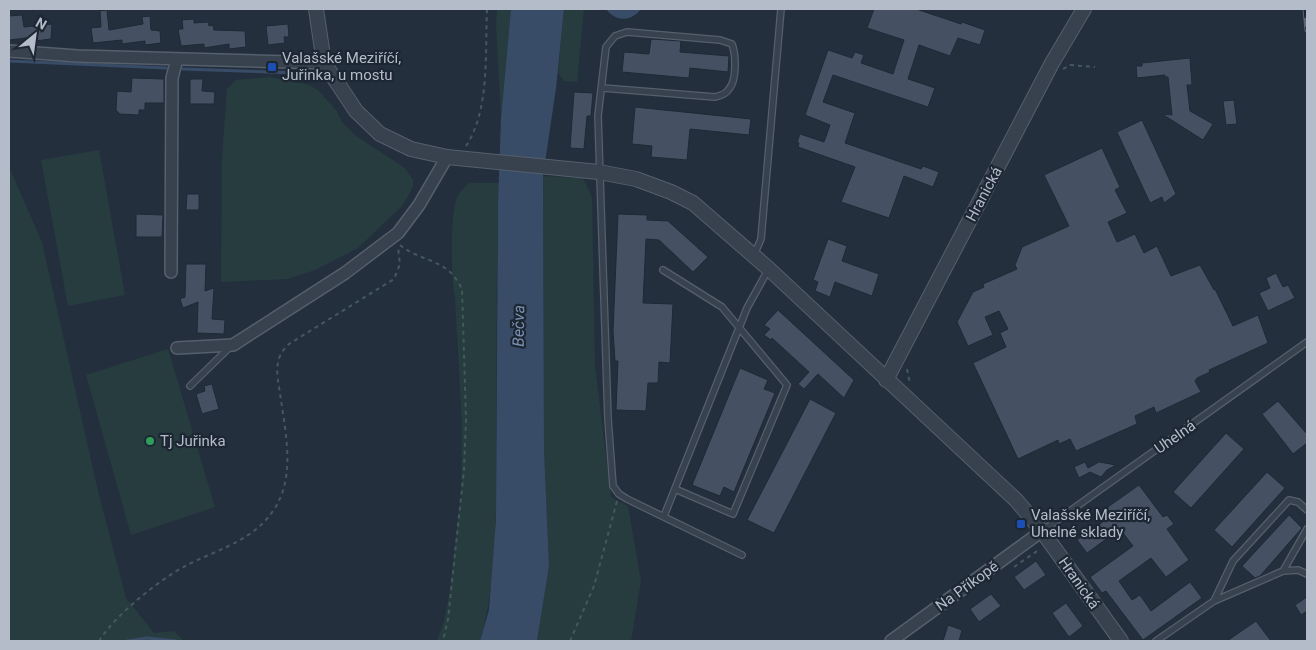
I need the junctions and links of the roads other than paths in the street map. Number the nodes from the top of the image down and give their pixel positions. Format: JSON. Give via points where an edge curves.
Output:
{"nodes":[{"id":1,"x":316,"y":9,"type":"edge"},
{"id":2,"x":781,"y":9,"type":"edge"},
{"id":3,"x":1084,"y":9,"type":"edge"},
{"id":4,"x":9,"y":52,"type":"edge"},
{"id":5,"x":177,"y":59,"type":"junction"},
{"id":6,"x":324,"y":63,"type":"junction"},
{"id":7,"x":602,"y":88,"type":"junction"},
{"id":8,"x":458,"y":159,"type":"junction"},
{"id":9,"x":599,"y":172,"type":"junction"},
{"id":10,"x":754,"y":255,"type":"junction"},
{"id":11,"x":769,"y":269,"type":"junction"},
{"id":12,"x":663,"y":270,"type":"dead end"},
{"id":13,"x":172,"y":272,"type":"dead end"},
{"id":14,"x":740,"y":327,"type":"junction"},
{"id":15,"x":1307,"y":342,"type":"edge"},
{"id":16,"x":233,"y":345,"type":"junction"},
{"id":17,"x":177,"y":348,"type":"dead end"},
{"id":18,"x":886,"y":380,"type":"junction"},
{"id":19,"x":190,"y":386,"type":"dead end"},
{"id":20,"x":675,"y":489,"type":"junction"},
{"id":21,"x":1307,"y":510,"type":"edge"},
{"id":22,"x":664,"y":516,"type":"junction"},
{"id":23,"x":1307,"y":529,"type":"edge"},
{"id":24,"x":1042,"y":531,"type":"junction"},
{"id":25,"x":742,"y":555,"type":"dead end"},
{"id":26,"x":1283,"y":571,"type":"junction"},
{"id":27,"x":1307,"y":574,"type":"edge"},
{"id":28,"x":1214,"y":600,"type":"junction"},
{"id":29,"x":891,"y":641,"type":"edge"},
{"id":30,"x":1121,"y":641,"type":"edge"},
{"id":31,"x":1156,"y":641,"type":"edge"}],
"edges":[{"from":1,"to":6,"type":"street"},
{"from":2,"to":10,"type":"lane","via":[[760,239]]},
{"from":3,"to":18,"type":"street","name":"Hranická","via":[[1052,63]]},
{"from":4,"to":5,"type":"street"},
{"from":5,"to":6,"type":"street"},
{"from":5,"to":13,"type":"street","via":[[172,78]]},
{"from":6,"to":8,"type":"street","name":"Hranická","via":[[356,111],[380,134],[411,149]]},
{"from":7,"to":7,"type":"lane","via":[[606,47],[614,36],[627,32],[727,41],[735,53],[732,85],[728,91],[715,97]]},
{"from":7,"to":9,"type":"lane","via":[[598,116]]},
{"from":8,"to":9,"type":"street","name":"Hranická"},
{"from":8,"to":16,"type":"street","via":[[398,233],[345,273]]},
{"from":9,"to":10,"type":"street","name":"Hranická","via":[[647,182],[685,199],[707,213]]},
{"from":9,"to":22,"type":"lane","via":[[612,480],[619,494]]},
{"from":10,"to":11,"type":"street","name":"Hranická"},
{"from":11,"to":14,"type":"lane"},
{"from":11,"to":18,"type":"street","name":"Hranická"},
{"from":12,"to":14,"type":"lane","via":[[722,307]]},
{"from":14,"to":20,"type":"lane"},
{"from":14,"to":20,"type":"lane","via":[[787,385],[733,514]]},
{"from":15,"to":24,"type":"lane","name":"Uhelná"},
{"from":16,"to":17,"type":"street"},
{"from":16,"to":19,"type":"lane"},
{"from":18,"to":24,"type":"street","name":"Hranická","via":[[1017,501]]},
{"from":20,"to":22,"type":"lane"},
{"from":21,"to":28,"type":"lane","via":[[1298,502],[1289,500],[1233,560]]},
{"from":22,"to":25,"type":"lane"},
{"from":23,"to":26,"type":"lane"},
{"from":24,"to":29,"type":"street","name":"Na Příkopě"},
{"from":24,"to":30,"type":"street","name":"Hranická"},
{"from":26,"to":27,"type":"lane","via":[[1298,570]]},
{"from":26,"to":28,"type":"lane"},
{"from":28,"to":31,"type":"lane"}]}
